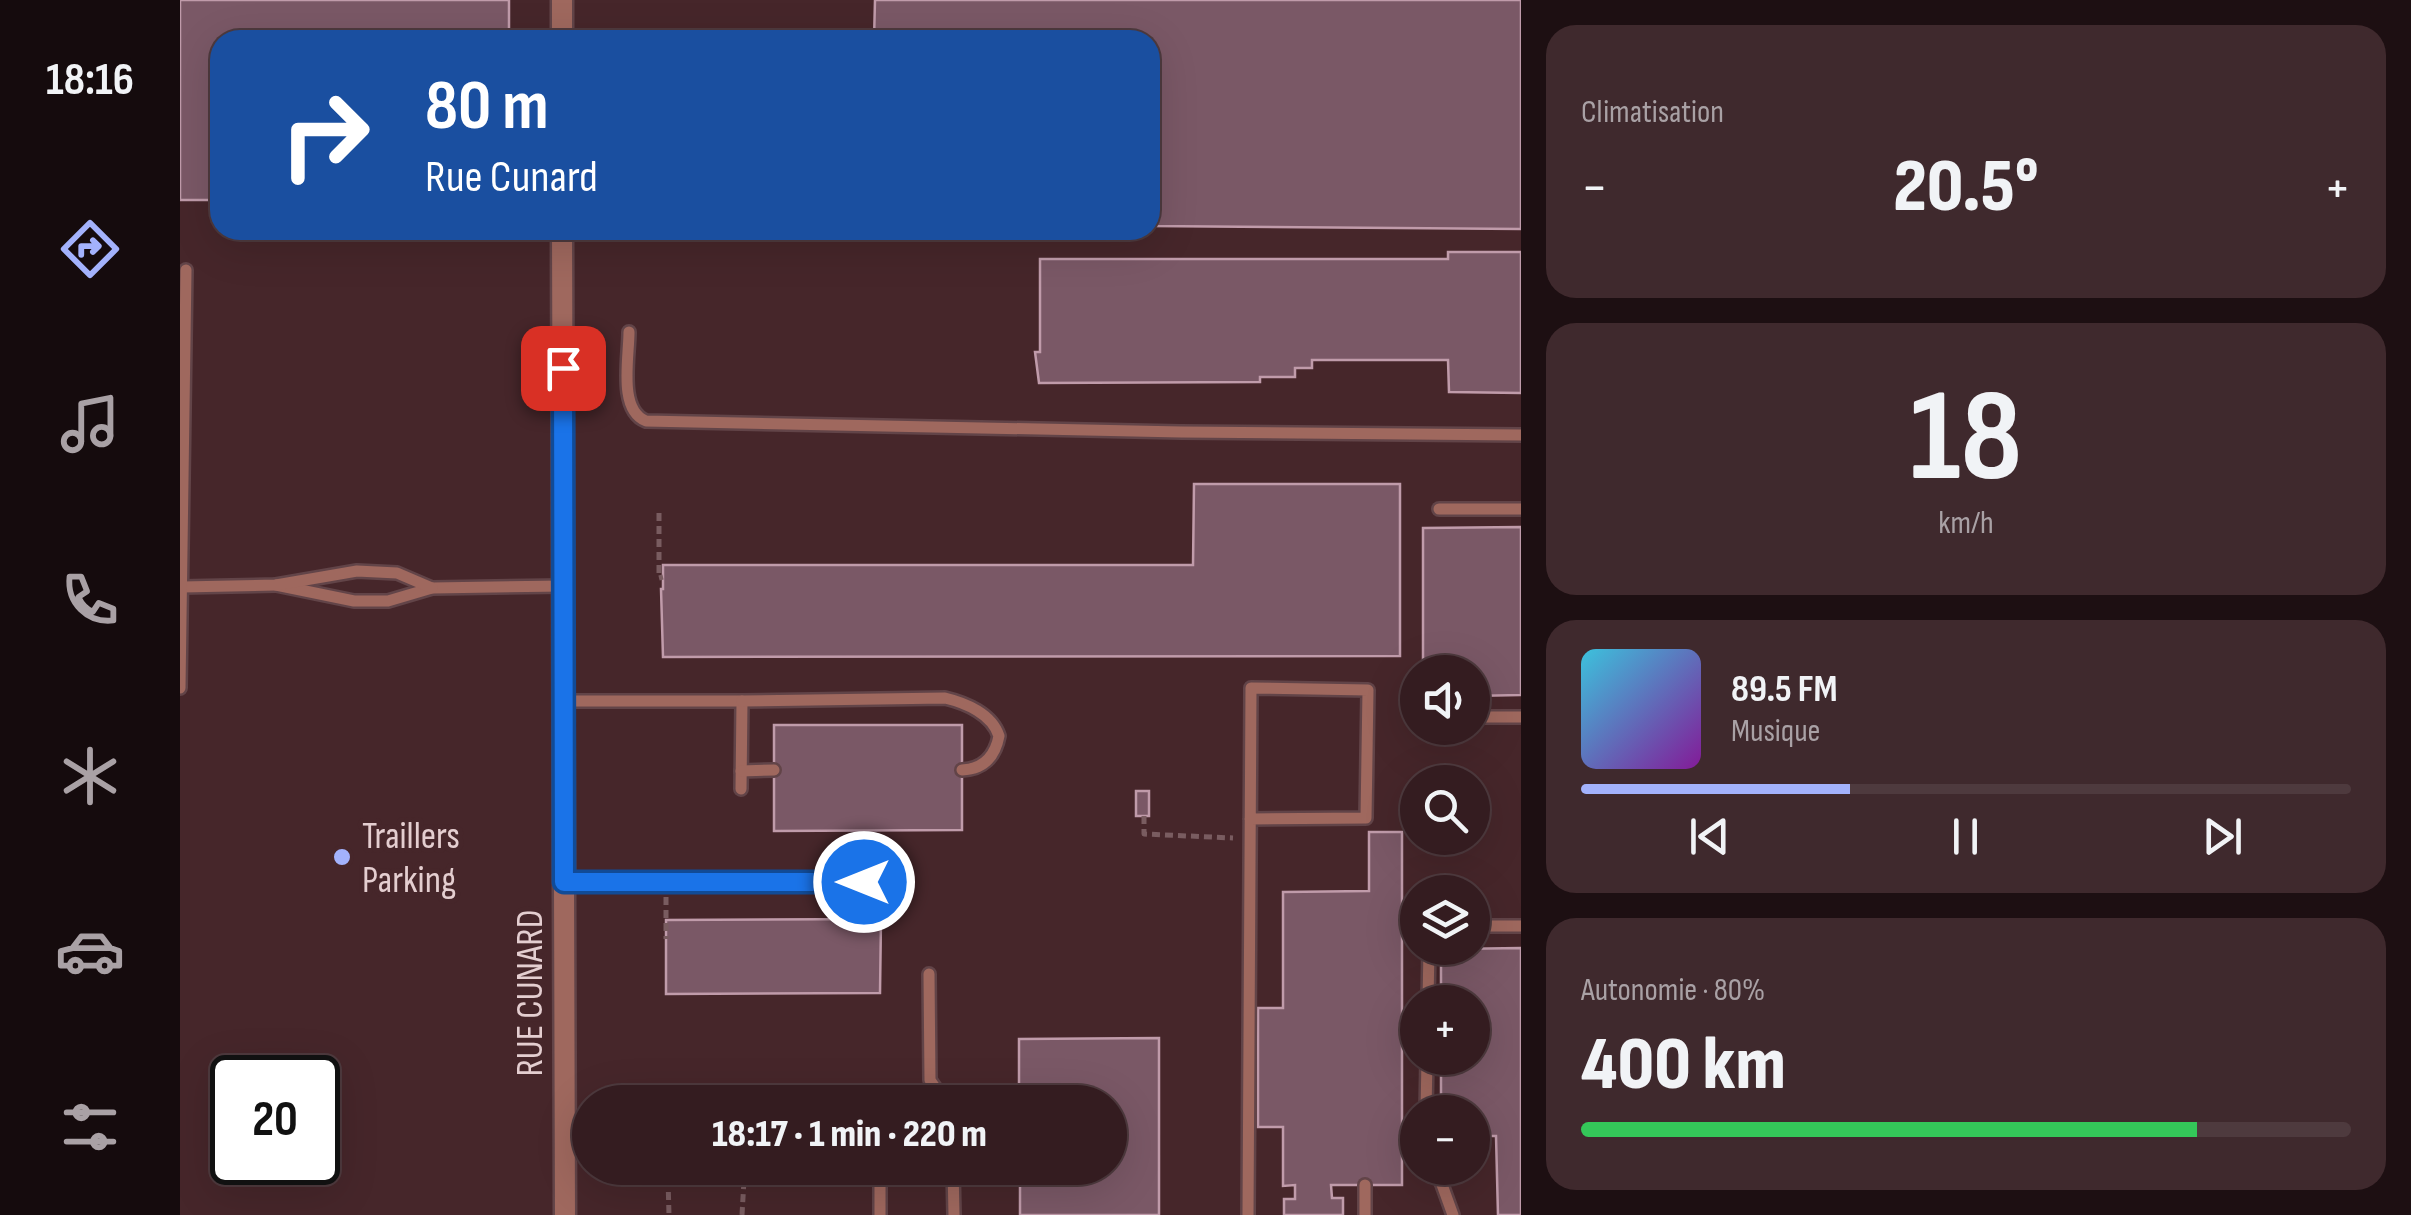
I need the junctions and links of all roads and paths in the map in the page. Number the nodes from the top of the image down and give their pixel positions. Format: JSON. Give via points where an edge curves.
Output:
{"nodes":[{"id":1,"x":562,"y":0,"type":"edge"},
{"id":2,"x":562,"y":30,"type":"edge"},
{"id":3,"x":562,"y":240,"type":"edge"},
{"id":4,"x":186,"y":270,"type":"dead end"},
{"id":5,"x":629,"y":332,"type":"dead end"},
{"id":6,"x":1521,"y":435,"type":"edge"},
{"id":7,"x":1440,"y":509,"type":"dead end"},
{"id":8,"x":1521,"y":509,"type":"edge"},
{"id":9,"x":659,"y":513,"type":"dead end"},
{"id":10,"x":663,"y":578,"type":"dead end"},
{"id":11,"x":276,"y":585,"type":"junction"},
{"id":12,"x":182,"y":586,"type":"edge"},
{"id":13,"x":563,"y":586,"type":"junction"},
{"id":14,"x":432,"y":588,"type":"junction"},
{"id":15,"x":180,"y":688,"type":"edge"},
{"id":16,"x":564,"y":701,"type":"junction"},
{"id":17,"x":742,"y":701,"type":"junction"},
{"id":18,"x":1490,"y":716,"type":"edge"},
{"id":19,"x":1521,"y":716,"type":"edge"},
{"id":20,"x":774,"y":770,"type":"dead end"},
{"id":21,"x":962,"y":770,"type":"dead end"},
{"id":22,"x":741,"y":771,"type":"junction"},
{"id":23,"x":741,"y":789,"type":"dead end"},
{"id":24,"x":1144,"y":816,"type":"dead end"},
{"id":25,"x":1250,"y":819,"type":"junction"},
{"id":26,"x":1250,"y":838,"type":"junction"},
{"id":27,"x":564,"y":882,"type":"junction"},
{"id":28,"x":864,"y":882,"type":"dead end"},
{"id":29,"x":666,"y":920,"type":"dead end"},
{"id":30,"x":1490,"y":926,"type":"edge"},
{"id":31,"x":1521,"y":926,"type":"edge"},
{"id":32,"x":666,"y":939,"type":"dead end"},
{"id":33,"x":929,"y":974,"type":"dead end"},
{"id":34,"x":933,"y":1085,"type":"edge"},
{"id":35,"x":668,"y":1185,"type":"edge"},
{"id":36,"x":743,"y":1185,"type":"edge"},
{"id":37,"x":880,"y":1185,"type":"edge"},
{"id":38,"x":953,"y":1185,"type":"edge"},
{"id":39,"x":1365,"y":1185,"type":"dead end"},
{"id":40,"x":1443,"y":1185,"type":"edge"},
{"id":41,"x":565,"y":1215,"type":"edge"},
{"id":42,"x":669,"y":1215,"type":"edge"},
{"id":43,"x":742,"y":1215,"type":"edge"},
{"id":44,"x":880,"y":1215,"type":"edge"},
{"id":45,"x":954,"y":1215,"type":"edge"},
{"id":46,"x":1248,"y":1215,"type":"edge"},
{"id":47,"x":1366,"y":1215,"type":"edge"},
{"id":48,"x":1454,"y":1215,"type":"edge"}],
"edges":[{"from":1,"to":2,"type":"street"},
{"from":3,"to":13,"type":"street","name":"RUE CUNARD"},
{"from":4,"to":12,"type":"lane"},
{"from":5,"to":6,"type":"lane","via":[[629,405],[646,422]]},
{"from":7,"to":8,"type":"lane"},
{"from":9,"to":10,"type":"path"},
{"from":11,"to":12,"type":"lane"},
{"from":11,"to":14,"type":"lane","via":[[396,601]]},
{"from":11,"to":14,"type":"lane","via":[[357,571],[397,573]]},
{"from":12,"to":15,"type":"lane"},
{"from":13,"to":14,"type":"lane"},
{"from":13,"to":16,"type":"street","name":"RUE CUNARD"},
{"from":16,"to":17,"type":"lane"},
{"from":16,"to":27,"type":"street","name":"RUE CUNARD"},
{"from":17,"to":21,"type":"lane","via":[[956,701],[990,720],[999,736],[987,762]]},
{"from":17,"to":22,"type":"lane"},
{"from":18,"to":19,"type":"lane"},
{"from":20,"to":22,"type":"lane"},
{"from":22,"to":23,"type":"lane"},
{"from":24,"to":26,"type":"path","via":[[1144,834]]},
{"from":25,"to":25,"type":"lane","via":[[1251,688],[1368,690],[1366,818]]},
{"from":25,"to":26,"type":"lane"},
{"from":26,"to":46,"type":"lane"},
{"from":27,"to":28,"type":"lane"},
{"from":27,"to":41,"type":"street","name":"RUE CUNARD"},
{"from":29,"to":32,"type":"path"},
{"from":30,"to":31,"type":"lane"},
{"from":33,"to":34,"type":"lane"},
{"from":35,"to":42,"type":"path"},
{"from":36,"to":43,"type":"path"},
{"from":37,"to":44,"type":"lane"},
{"from":38,"to":45,"type":"lane"},
{"from":39,"to":47,"type":"lane"},
{"from":40,"to":48,"type":"lane"}]}
